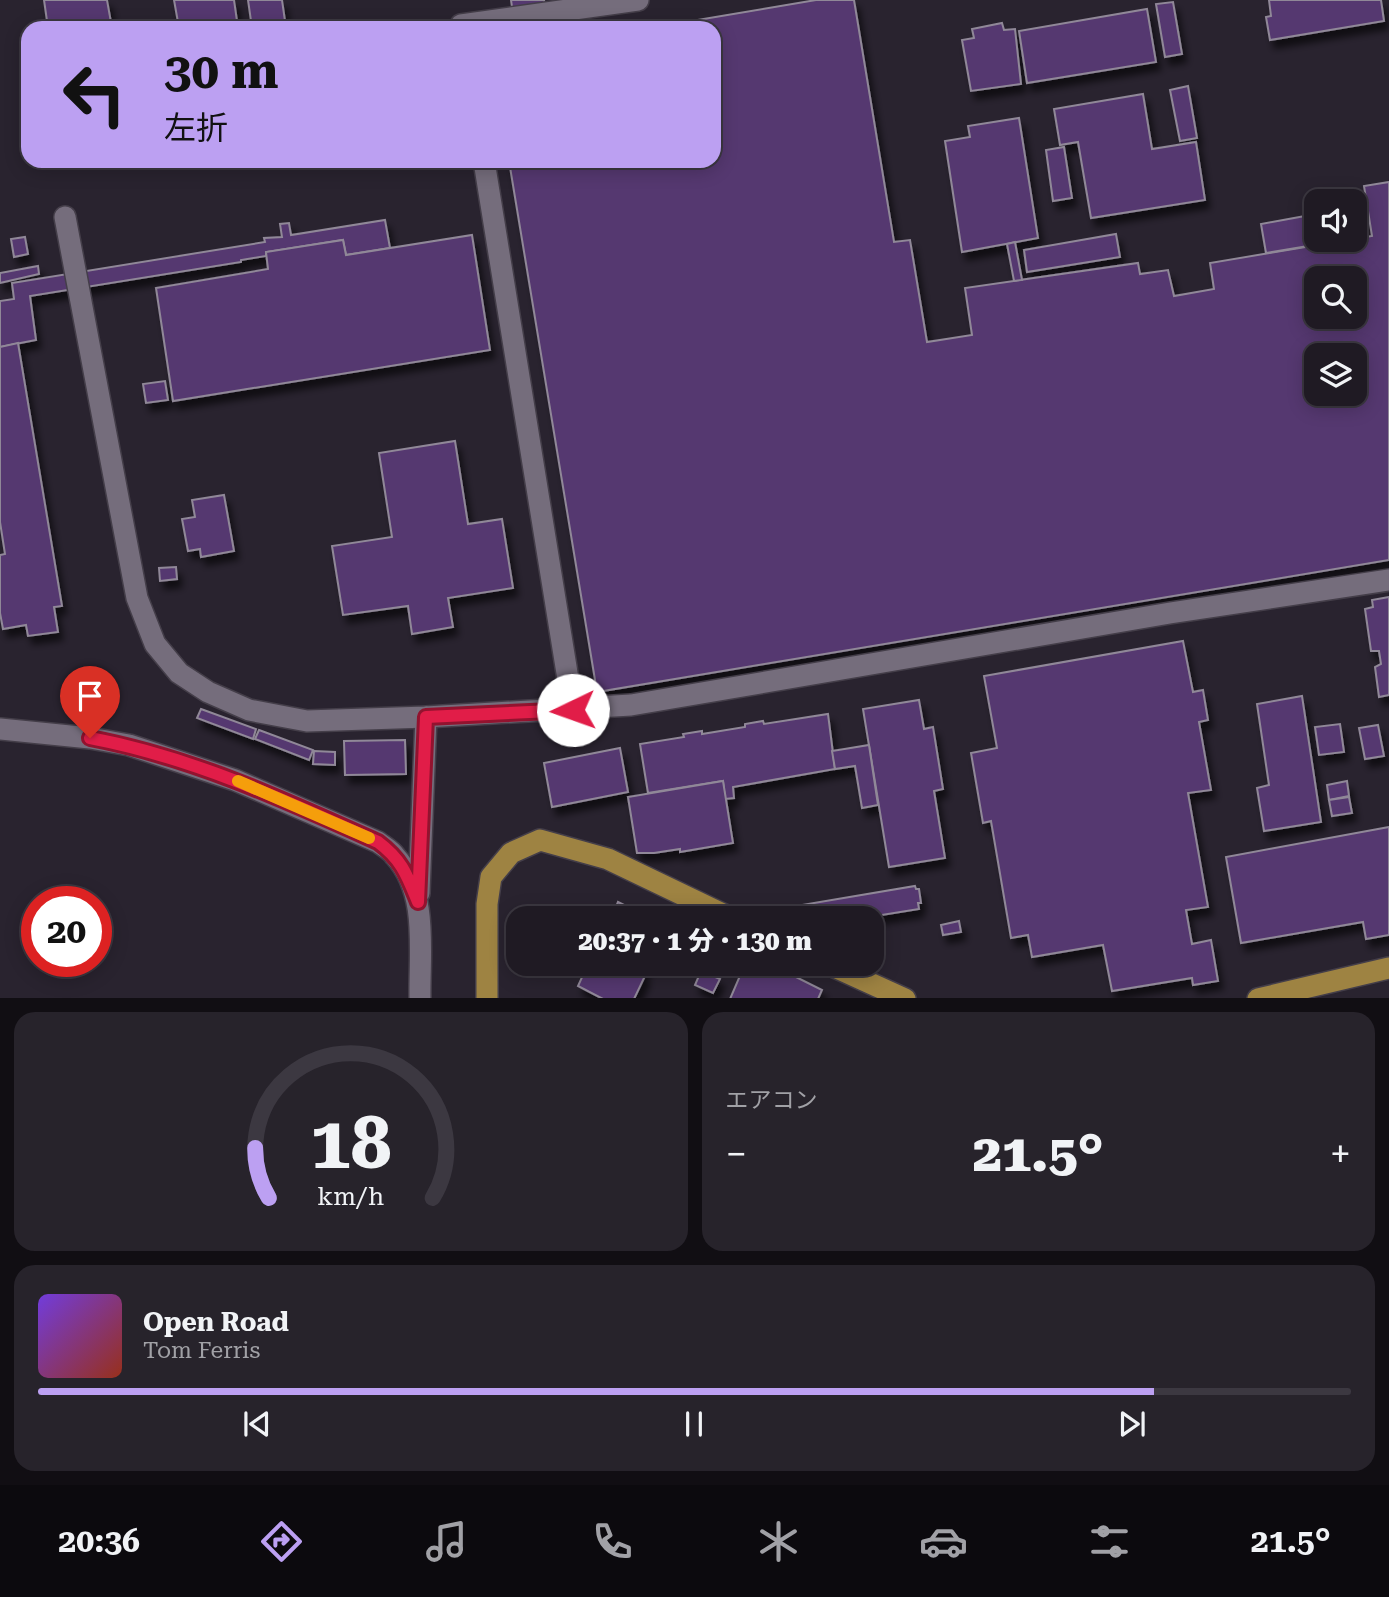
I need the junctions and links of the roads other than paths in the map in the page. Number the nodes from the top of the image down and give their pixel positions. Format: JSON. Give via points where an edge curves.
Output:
{"nodes":[{"id":1,"x":638,"y":0,"type":"edge"},
{"id":2,"x":495,"y":21,"type":"edge"},
{"id":3,"x":485,"y":168,"type":"edge"},
{"id":4,"x":65,"y":217,"type":"dead end"},
{"id":5,"x":1389,"y":580,"type":"edge"},
{"id":6,"x":573,"y":710,"type":"junction"},
{"id":7,"x":426,"y":717,"type":"junction"},
{"id":8,"x":0,"y":729,"type":"edge"},
{"id":9,"x":418,"y":902,"type":"junction"},
{"id":10,"x":706,"y":906,"type":"edge"},
{"id":11,"x":1389,"y":968,"type":"edge"},
{"id":12,"x":854,"y":976,"type":"edge"},
{"id":13,"x":419,"y":998,"type":"edge"},
{"id":14,"x":487,"y":998,"type":"edge"},
{"id":15,"x":903,"y":998,"type":"edge"},
{"id":16,"x":1262,"y":998,"type":"edge"}],
"edges":[{"from":1,"to":2,"type":"lane"},
{"from":3,"to":6,"type":"lane"},
{"from":4,"to":7,"type":"lane","via":[[137,598],[155,644],[179,673],[250,710],[307,721]]},
{"from":5,"to":6,"type":"lane","via":[[632,705]]},
{"from":6,"to":7,"type":"lane"},
{"from":7,"to":9,"type":"lane"},
{"from":8,"to":9,"type":"lane","via":[[130,745],[235,780],[378,842],[406,871]]},
{"from":9,"to":13,"type":"lane"},
{"from":10,"to":14,"type":"main road","via":[[608,859],[541,840],[511,853],[491,877],[486,904]]},
{"from":11,"to":16,"type":"main road"},
{"from":12,"to":15,"type":"main road"}]}
